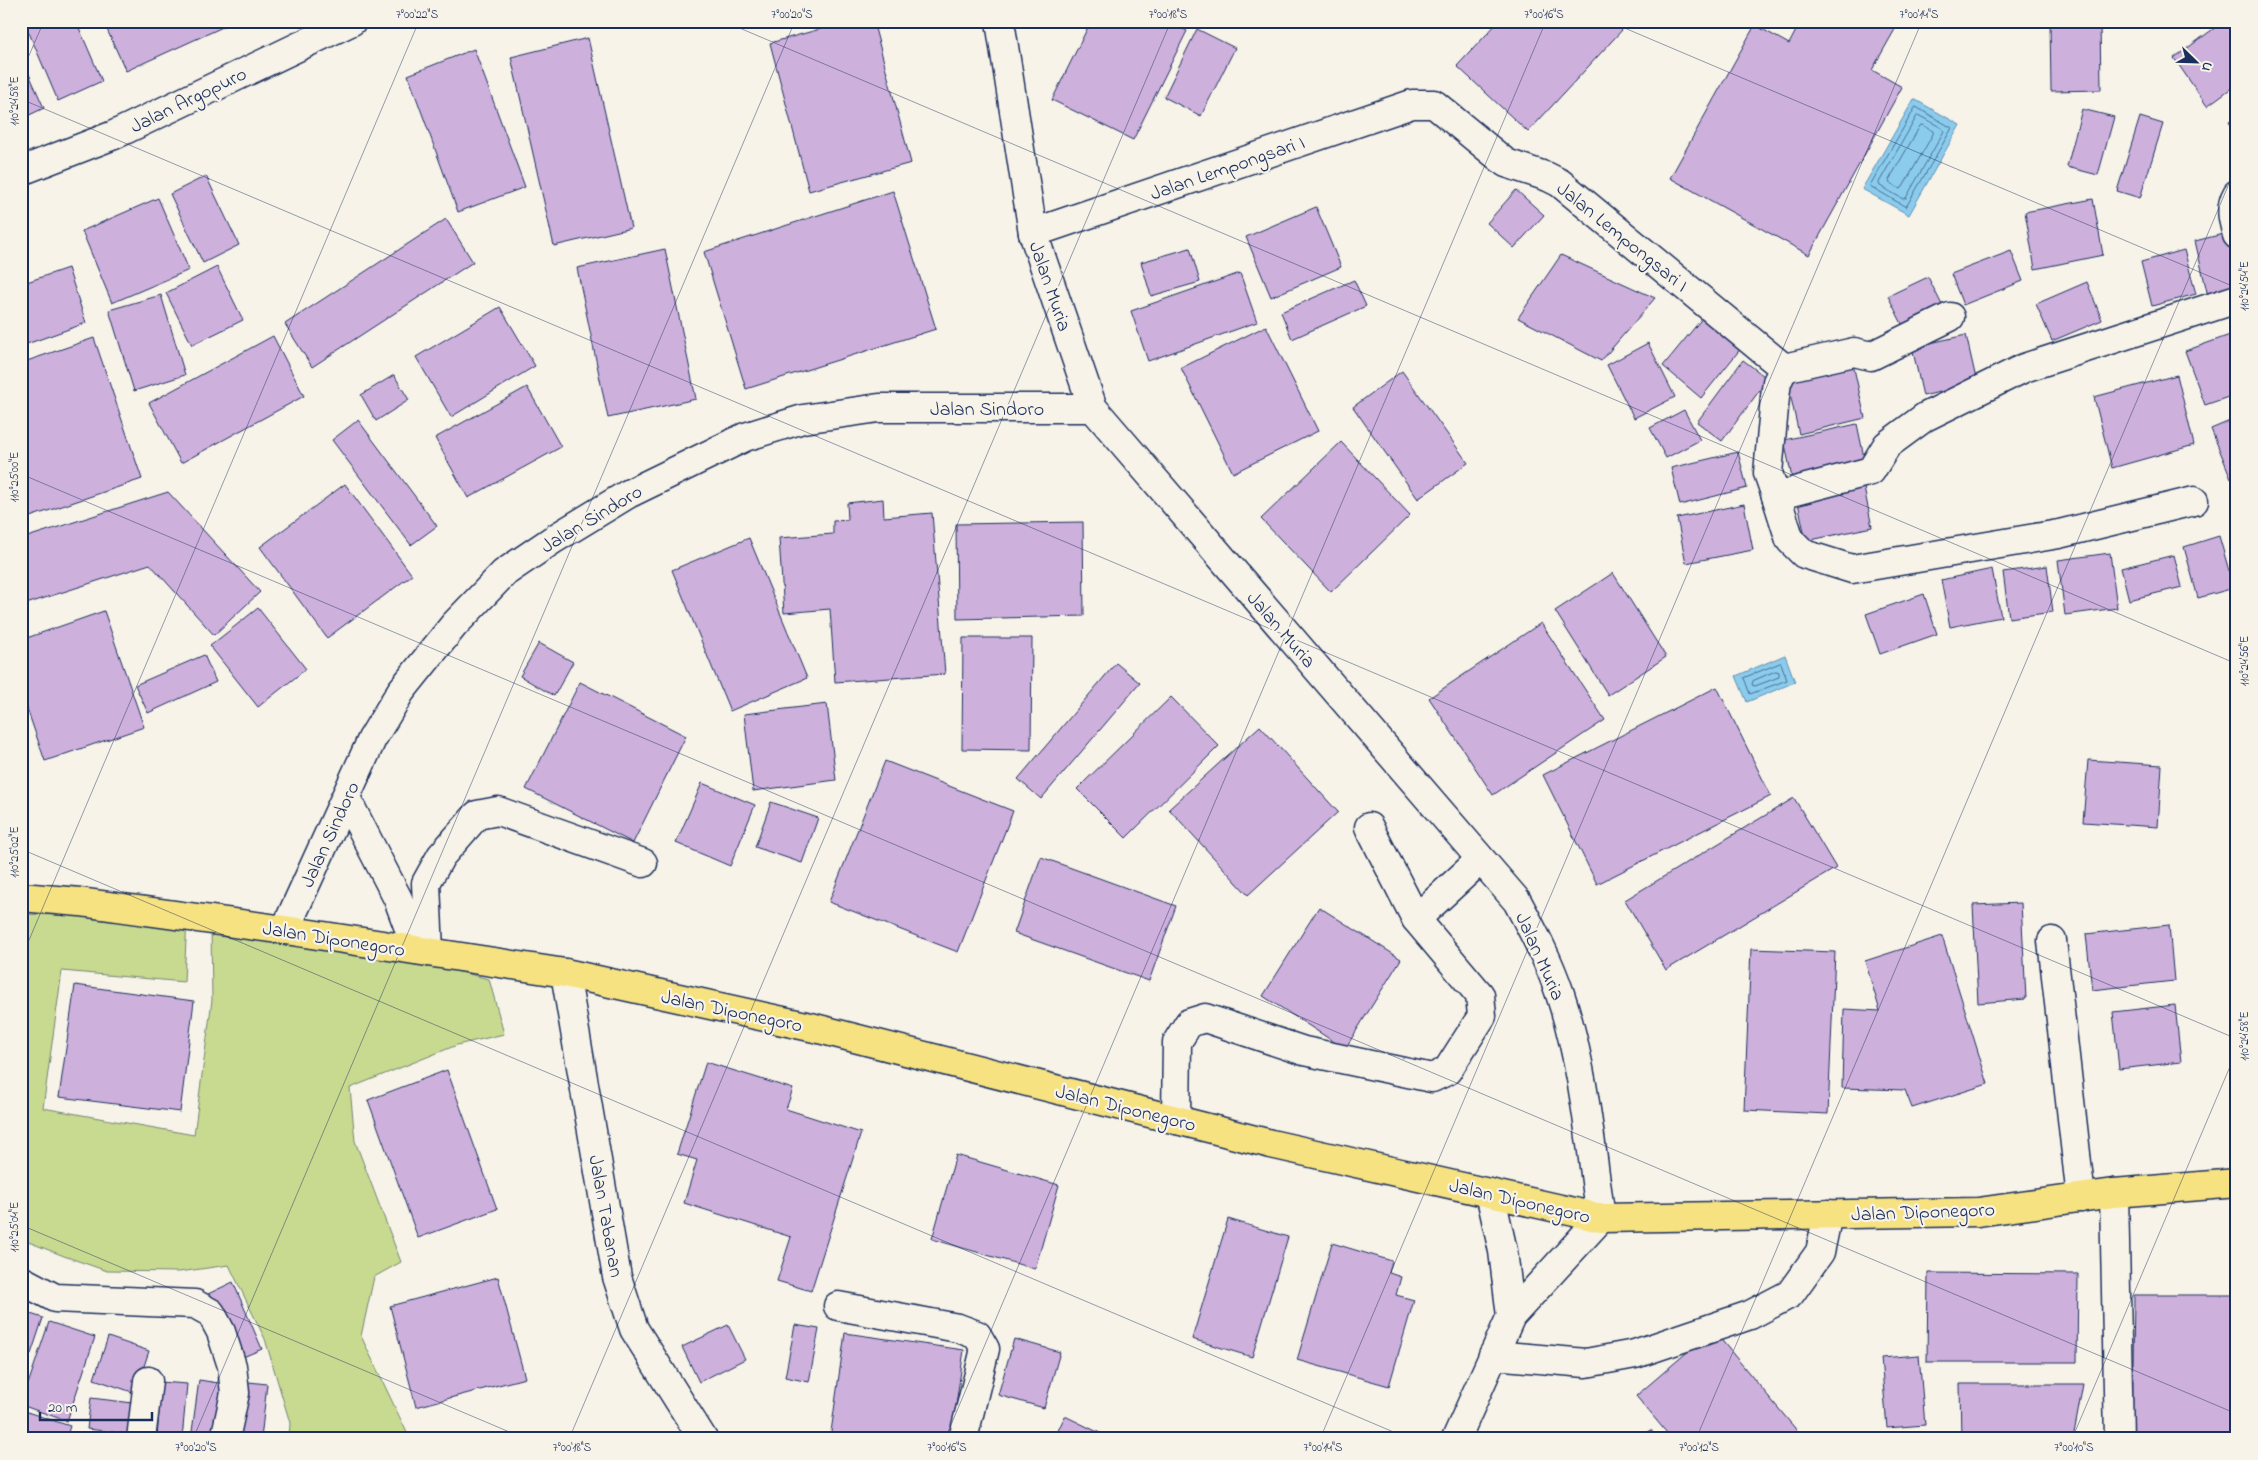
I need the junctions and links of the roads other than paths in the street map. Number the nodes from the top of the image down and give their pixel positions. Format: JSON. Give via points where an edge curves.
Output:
{"nodes":[{"id":1,"x":352,"y":21,"type":"edge"},
{"id":2,"x":1000,"y":21,"type":"edge"},
{"id":3,"x":21,"y":171,"type":"edge"},
{"id":4,"x":2237,"y":194,"type":"edge"},
{"id":5,"x":1033,"y":233,"type":"junction"},
{"id":6,"x":2237,"y":235,"type":"edge"},
{"id":7,"x":2237,"y":299,"type":"edge"},
{"id":8,"x":1950,"y":317,"type":"dead end"},
{"id":9,"x":1784,"y":368,"type":"junction"},
{"id":10,"x":1093,"y":408,"type":"junction"},
{"id":11,"x":1776,"y":496,"type":"junction"},
{"id":12,"x":2194,"y":501,"type":"dead end"},
{"id":13,"x":346,"y":798,"type":"junction"},
{"id":14,"x":1369,"y":827,"type":"dead end"},
{"id":15,"x":1480,"y":860,"type":"junction"},
{"id":16,"x":643,"y":863,"type":"dead end"},
{"id":17,"x":21,"y":897,"type":"edge"},
{"id":18,"x":1416,"y":920,"type":"junction"},
{"id":19,"x":285,"y":930,"type":"junction"},
{"id":20,"x":2052,"y":941,"type":"dead end"},
{"id":21,"x":423,"y":951,"type":"junction"},
{"id":22,"x":565,"y":973,"type":"junction"},
{"id":23,"x":1176,"y":1120,"type":"junction"},
{"id":24,"x":2237,"y":1183,"type":"edge"},
{"id":25,"x":1490,"y":1193,"type":"junction"},
{"id":26,"x":2114,"y":1193,"type":"junction"},
{"id":27,"x":2081,"y":1198,"type":"junction"},
{"id":28,"x":1828,"y":1214,"type":"junction"},
{"id":29,"x":1601,"y":1218,"type":"junction"},
{"id":30,"x":21,"y":1280,"type":"edge"},
{"id":31,"x":838,"y":1306,"type":"dead end"},
{"id":32,"x":1511,"y":1316,"type":"junction"},
{"id":33,"x":1493,"y":1355,"type":"junction"},
{"id":34,"x":148,"y":1382,"type":"dead end"},
{"id":35,"x":141,"y":1439,"type":"edge"},
{"id":36,"x":225,"y":1439,"type":"edge"},
{"id":37,"x":703,"y":1439,"type":"edge"},
{"id":38,"x":963,"y":1439,"type":"edge"},
{"id":39,"x":1456,"y":1439,"type":"edge"},
{"id":40,"x":2119,"y":1439,"type":"edge"}],
"edges":[{"from":1,"to":3,"type":"street","name":"Jalan Argopuro","via":[[114,135]]},
{"from":2,"to":5,"type":"street","name":"Jalan Muria"},
{"from":4,"to":6,"type":"street","via":[[2231,213]]},
{"from":5,"to":9,"type":"street","name":"Jalan Lempongsari I","via":[[1412,104],[1434,104],[1506,163],[1560,183]]},
{"from":5,"to":10,"type":"street","name":"Jalan Muria"},
{"from":7,"to":11,"type":"street","via":[[2024,368],[1925,417],[1887,445],[1871,471]]},
{"from":8,"to":9,"type":"street","via":[[1871,356],[1854,352]]},
{"from":9,"to":11,"type":"street","via":[[1774,398],[1768,473]]},
{"from":10,"to":13,"type":"street","name":"Jalan Sindoro","via":[[879,408],[803,420],[745,437],[628,494],[504,573],[454,625],[401,691],[372,738]]},
{"from":10,"to":15,"type":"street","name":"Jalan Muria"},
{"from":11,"to":12,"type":"street","via":[[1790,540],[1804,554],[1852,569],[2059,534]]},
{"from":13,"to":19,"type":"street","name":"Jalan Sindoro"},
{"from":13,"to":21,"type":"street"},
{"from":14,"to":18,"type":"street"},
{"from":15,"to":18,"type":"street"},
{"from":15,"to":29,"type":"street","name":"Jalan Muria","via":[[1517,902],[1540,943],[1560,994],[1580,1070]]},
{"from":16,"to":21,"type":"street","via":[[498,811],[477,815],[441,856],[426,883]]},
{"from":17,"to":19,"type":"main road","name":"Jalan Diponegoro"},
{"from":18,"to":23,"type":"street","via":[[1480,995],[1482,1016],[1447,1070],[1432,1078],[1315,1054],[1205,1018],[1189,1023],[1177,1042]]},
{"from":19,"to":21,"type":"main road","name":"Jalan Diponegoro"},
{"from":20,"to":27,"type":"street"},
{"from":21,"to":22,"type":"main road","name":"Jalan Diponegoro"},
{"from":22,"to":23,"type":"main road","name":"Jalan Diponegoro","via":[[814,1028]]},
{"from":22,"to":37,"type":"street","name":"Jalan Tabanan","via":[[617,1277],[634,1329]]},
{"from":23,"to":25,"type":"main road","name":"Jalan Diponegoro"},
{"from":24,"to":26,"type":"main road","name":"Jalan Diponegoro"},
{"from":25,"to":29,"type":"main road","name":"Jalan Diponegoro"},
{"from":25,"to":32,"type":"street","via":[[1503,1251]]},
{"from":26,"to":27,"type":"main road","name":"Jalan Diponegoro"},
{"from":26,"to":40,"type":"street"},
{"from":27,"to":28,"type":"main road","name":"Jalan Diponegoro","via":[[1978,1212]]},
{"from":28,"to":29,"type":"main road","name":"Jalan Diponegoro"},
{"from":28,"to":33,"type":"street","via":[[1820,1252],[1790,1294],[1750,1315],[1635,1354],[1586,1363]]},
{"from":29,"to":32,"type":"street"},
{"from":30,"to":36,"type":"street","via":[[55,1298],[195,1304],[211,1314],[222,1332],[232,1366],[235,1392]]},
{"from":31,"to":38,"type":"street","via":[[958,1328],[977,1335],[985,1350]]},
{"from":32,"to":33,"type":"street"},
{"from":33,"to":39,"type":"street"},
{"from":34,"to":35,"type":"street"}]}
